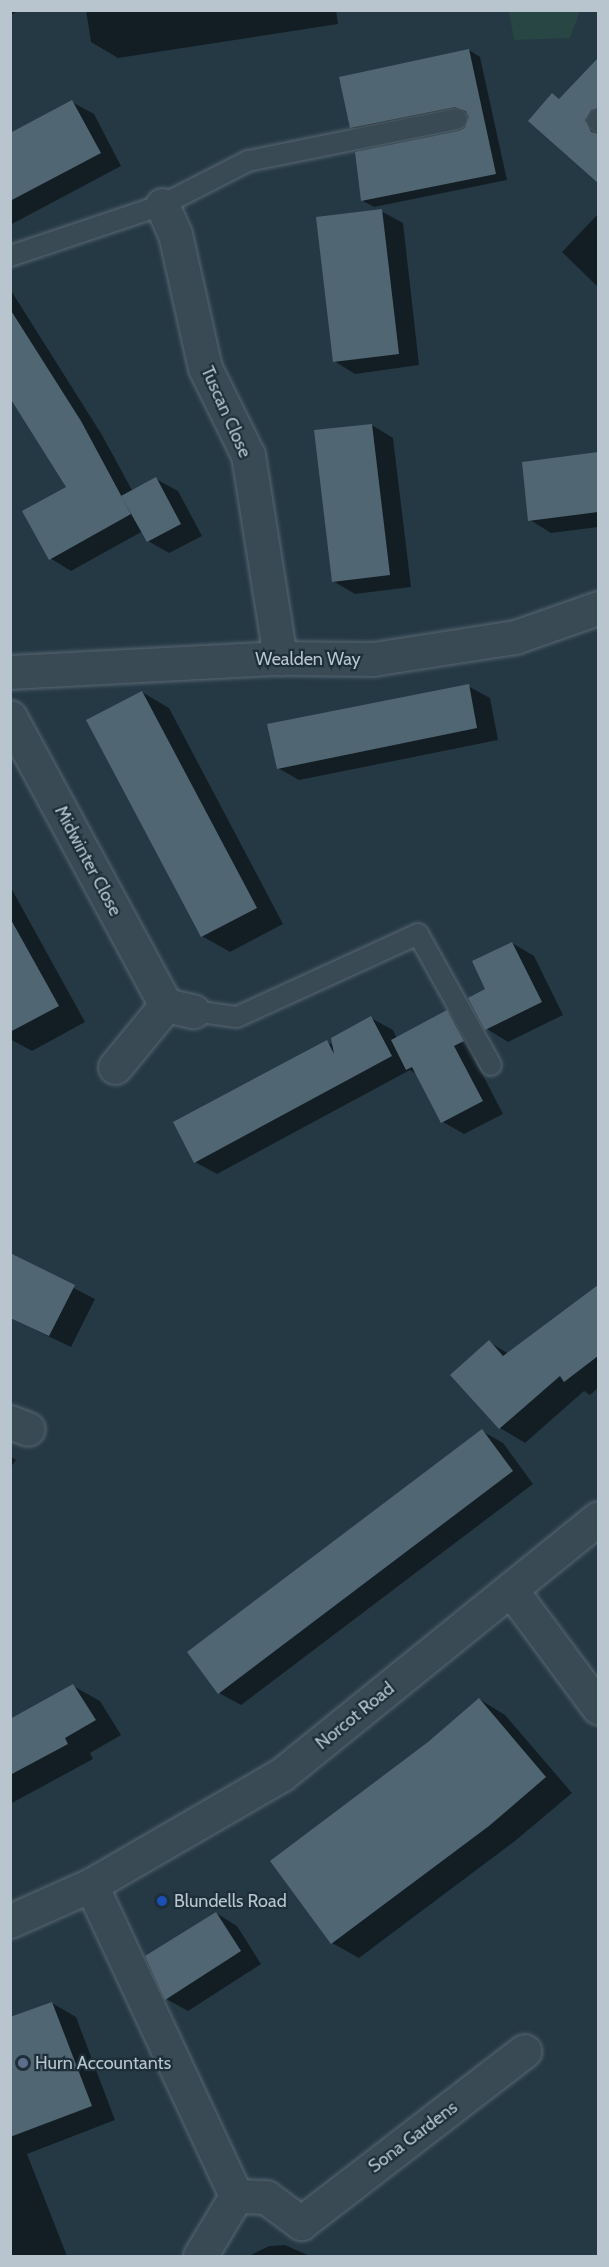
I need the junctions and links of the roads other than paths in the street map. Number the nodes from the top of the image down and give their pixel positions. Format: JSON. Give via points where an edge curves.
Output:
{"nodes":[{"id":1,"x":457,"y":119,"type":"dead end"},
{"id":2,"x":162,"y":205,"type":"junction"},
{"id":3,"x":10,"y":256,"type":"edge"},
{"id":4,"x":598,"y":608,"type":"edge"},
{"id":5,"x":280,"y":657,"type":"junction"},
{"id":6,"x":10,"y":672,"type":"edge"},
{"id":7,"x":10,"y":717,"type":"edge"},
{"id":8,"x":180,"y":1008,"type":"junction"},
{"id":9,"x":491,"y":1065,"type":"dead end"},
{"id":10,"x":115,"y":1067,"type":"dead end"},
{"id":11,"x":598,"y":1518,"type":"edge"},
{"id":12,"x":511,"y":1590,"type":"junction"},
{"id":13,"x":598,"y":1707,"type":"edge"},
{"id":14,"x":91,"y":1885,"type":"junction"},
{"id":15,"x":10,"y":1921,"type":"edge"},
{"id":16,"x":524,"y":2051,"type":"dead end"},
{"id":17,"x":236,"y":2196,"type":"junction"},
{"id":18,"x":200,"y":2256,"type":"edge"}],
"edges":[{"from":1,"to":2,"type":"lane","via":[[248,161]]},
{"from":2,"to":3,"type":"lane"},
{"from":2,"to":5,"type":"street","name":"Tuscan Close","via":[[175,234],[205,368],[248,455]]},
{"from":4,"to":5,"type":"street","name":"Wealden Way","via":[[516,638],[373,659]]},
{"from":5,"to":6,"type":"street","name":"Wealden Way"},
{"from":7,"to":8,"type":"street","name":"Midwinter Close"},
{"from":8,"to":9,"type":"lane","via":[[237,1017],[418,934]]},
{"from":8,"to":10,"type":"street"},
{"from":11,"to":12,"type":"street","name":"Norcot Road"},
{"from":12,"to":13,"type":"street"},
{"from":12,"to":14,"type":"street","name":"Norcot Road","via":[[281,1775]]},
{"from":14,"to":15,"type":"street","name":"Norcot Road"},
{"from":14,"to":17,"type":"street"},
{"from":16,"to":17,"type":"street","name":"Sona Gardens","via":[[301,2223],[266,2197]]},
{"from":17,"to":18,"type":"street"}]}
